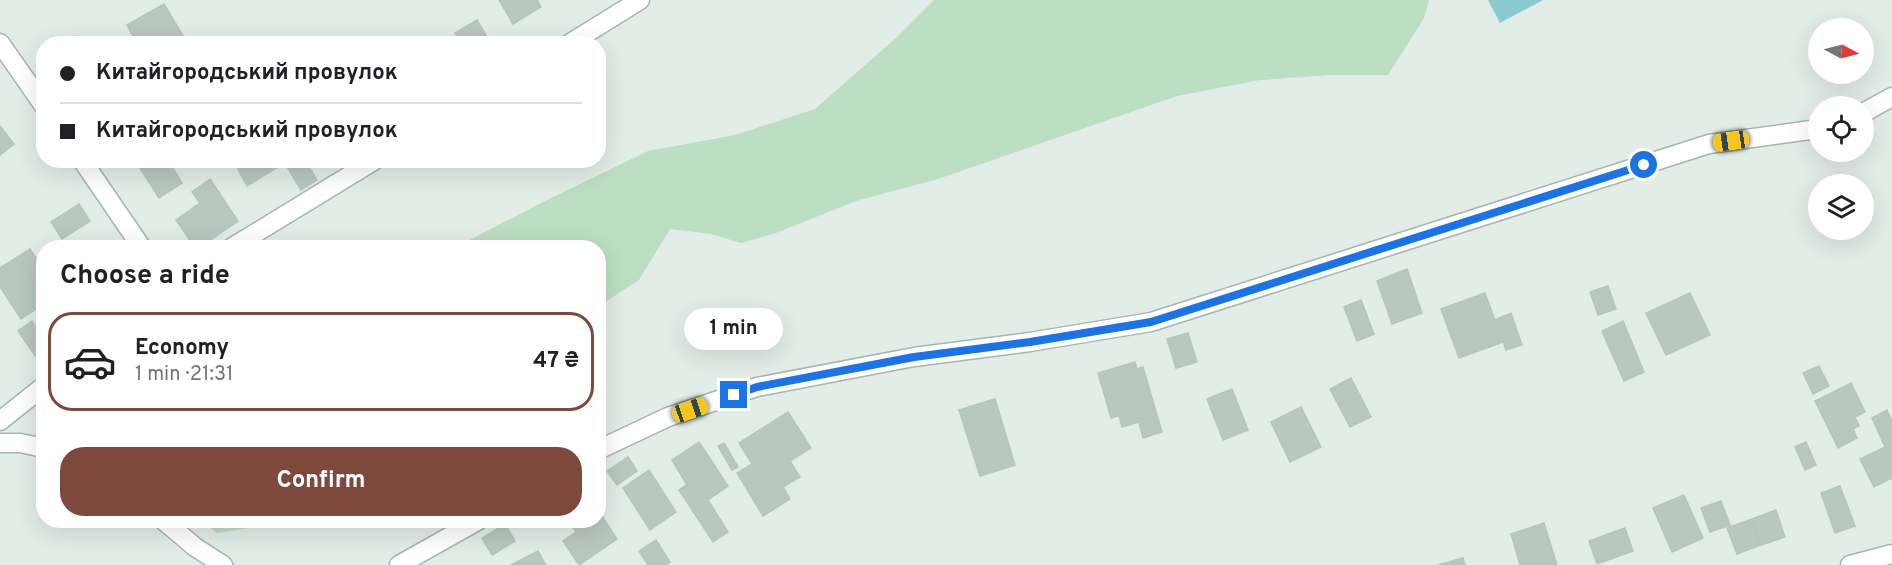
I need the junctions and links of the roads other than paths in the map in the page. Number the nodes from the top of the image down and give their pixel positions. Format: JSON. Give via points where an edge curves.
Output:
{"nodes":[{"id":1,"x":640,"y":0,"type":"edge"},
{"id":2,"x":582,"y":36,"type":"edge"},
{"id":3,"x":0,"y":43,"type":"edge"},
{"id":4,"x":36,"y":95,"type":"edge"},
{"id":5,"x":1892,"y":98,"type":"edge"},
{"id":6,"x":1874,"y":107,"type":"edge"},
{"id":7,"x":1808,"y":130,"type":"edge"},
{"id":8,"x":87,"y":168,"type":"edge"},
{"id":9,"x":362,"y":168,"type":"edge"},
{"id":10,"x":137,"y":240,"type":"edge"},
{"id":11,"x":244,"y":240,"type":"edge"},
{"id":12,"x":36,"y":392,"type":"edge"},
{"id":13,"x":0,"y":421,"type":"edge"},
{"id":14,"x":0,"y":443,"type":"edge"},
{"id":15,"x":36,"y":446,"type":"edge"},
{"id":16,"x":606,"y":446,"type":"edge"},
{"id":17,"x":172,"y":528,"type":"edge"},
{"id":18,"x":465,"y":528,"type":"edge"},
{"id":19,"x":1892,"y":554,"type":"edge"},
{"id":20,"x":223,"y":565,"type":"edge"},
{"id":21,"x":399,"y":565,"type":"edge"},
{"id":22,"x":1850,"y":565,"type":"edge"}],
"edges":[{"from":1,"to":2,"type":"street"},
{"from":3,"to":4,"type":"street"},
{"from":5,"to":6,"type":"street"},
{"from":7,"to":16,"type":"street","via":[[1709,144],[1151,322],[914,357],[757,387],[668,417]]},
{"from":8,"to":10,"type":"street"},
{"from":9,"to":11,"type":"street"},
{"from":12,"to":13,"type":"street"},
{"from":14,"to":15,"type":"street"},
{"from":17,"to":20,"type":"street"},
{"from":18,"to":21,"type":"street"},
{"from":19,"to":22,"type":"street"}]}
